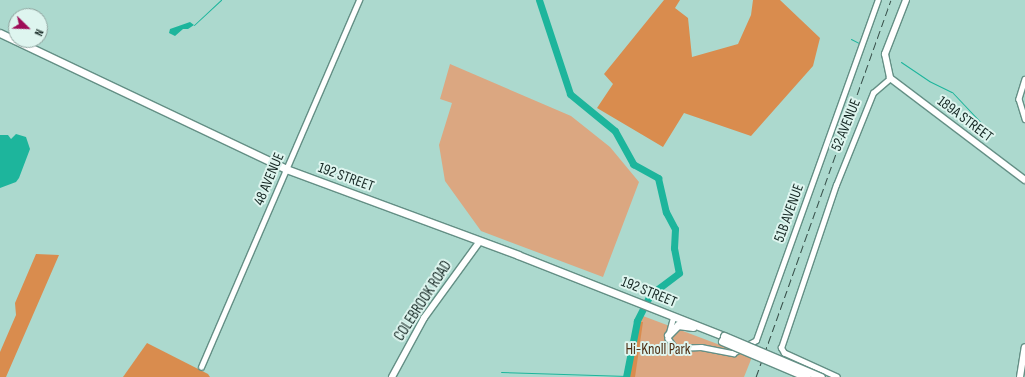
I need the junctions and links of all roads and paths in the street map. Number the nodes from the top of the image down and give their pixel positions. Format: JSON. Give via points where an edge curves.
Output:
{"nodes":[{"id":1,"x":360,"y":0,"type":"edge"},
{"id":2,"x":878,"y":0,"type":"edge"},
{"id":3,"x":906,"y":0,"type":"edge"},
{"id":4,"x":0,"y":33,"type":"edge"},
{"id":5,"x":890,"y":78,"type":"junction"},
{"id":6,"x":1025,"y":79,"type":"edge"},
{"id":7,"x":1025,"y":119,"type":"edge"},
{"id":8,"x":286,"y":169,"type":"junction"},
{"id":9,"x":1025,"y":180,"type":"edge"},
{"id":10,"x":480,"y":241,"type":"junction"},
{"id":11,"x":674,"y":316,"type":"junction"},
{"id":12,"x":693,"y":324,"type":"junction"},
{"id":13,"x":710,"y":334,"type":"junction"},
{"id":14,"x":668,"y":335,"type":"junction"},
{"id":15,"x":723,"y":338,"type":"junction"},
{"id":16,"x":1025,"y":347,"type":"edge"},
{"id":17,"x":202,"y":367,"type":"dead end"},
{"id":18,"x":392,"y":377,"type":"edge"},
{"id":19,"x":807,"y":377,"type":"edge"},
{"id":20,"x":821,"y":377,"type":"edge"},
{"id":21,"x":837,"y":377,"type":"edge"},
{"id":22,"x":1020,"y":377,"type":"edge"}],
"edges":[{"from":1,"to":8,"type":"street","name":"48 AVENUE"},
{"from":2,"to":14,"type":"street","name":"51B AVENUE","via":[[756,340],[742,350],[730,353],[701,347],[675,348],[670,343]]},
{"from":3,"to":5,"type":"street","via":[[885,54]]},
{"from":4,"to":8,"type":"main road","name":"192 STREET"},
{"from":5,"to":9,"type":"street","name":"189A STREET"},
{"from":5,"to":21,"type":"street","name":"52 AVENUE","via":[[873,93],[808,265],[782,350]]},
{"from":6,"to":7,"type":"street","via":[[1019,99]]},
{"from":8,"to":10,"type":"main road","name":"192 STREET"},
{"from":8,"to":17,"type":"street","name":"48 AVENUE"},
{"from":10,"to":11,"type":"main road","name":"192 STREET"},
{"from":10,"to":18,"type":"street","name":"COLEBROOK ROAD","via":[[424,318]]},
{"from":11,"to":12,"type":"main road","name":"192 STREET"},
{"from":11,"to":14,"type":"street"},
{"from":12,"to":13,"type":"main road","name":"192 STREET"},
{"from":12,"to":15,"type":"main road","name":"192 STREET"},
{"from":13,"to":14,"type":"main road","via":[[678,326]]},
{"from":13,"to":15,"type":"main road","name":"192 STREET"},
{"from":15,"to":19,"type":"main road","name":"192 STREET","bridge":true},
{"from":15,"to":20,"type":"main road","name":"192 STREET","bridge":true},
{"from":16,"to":22,"type":"street"}]}
